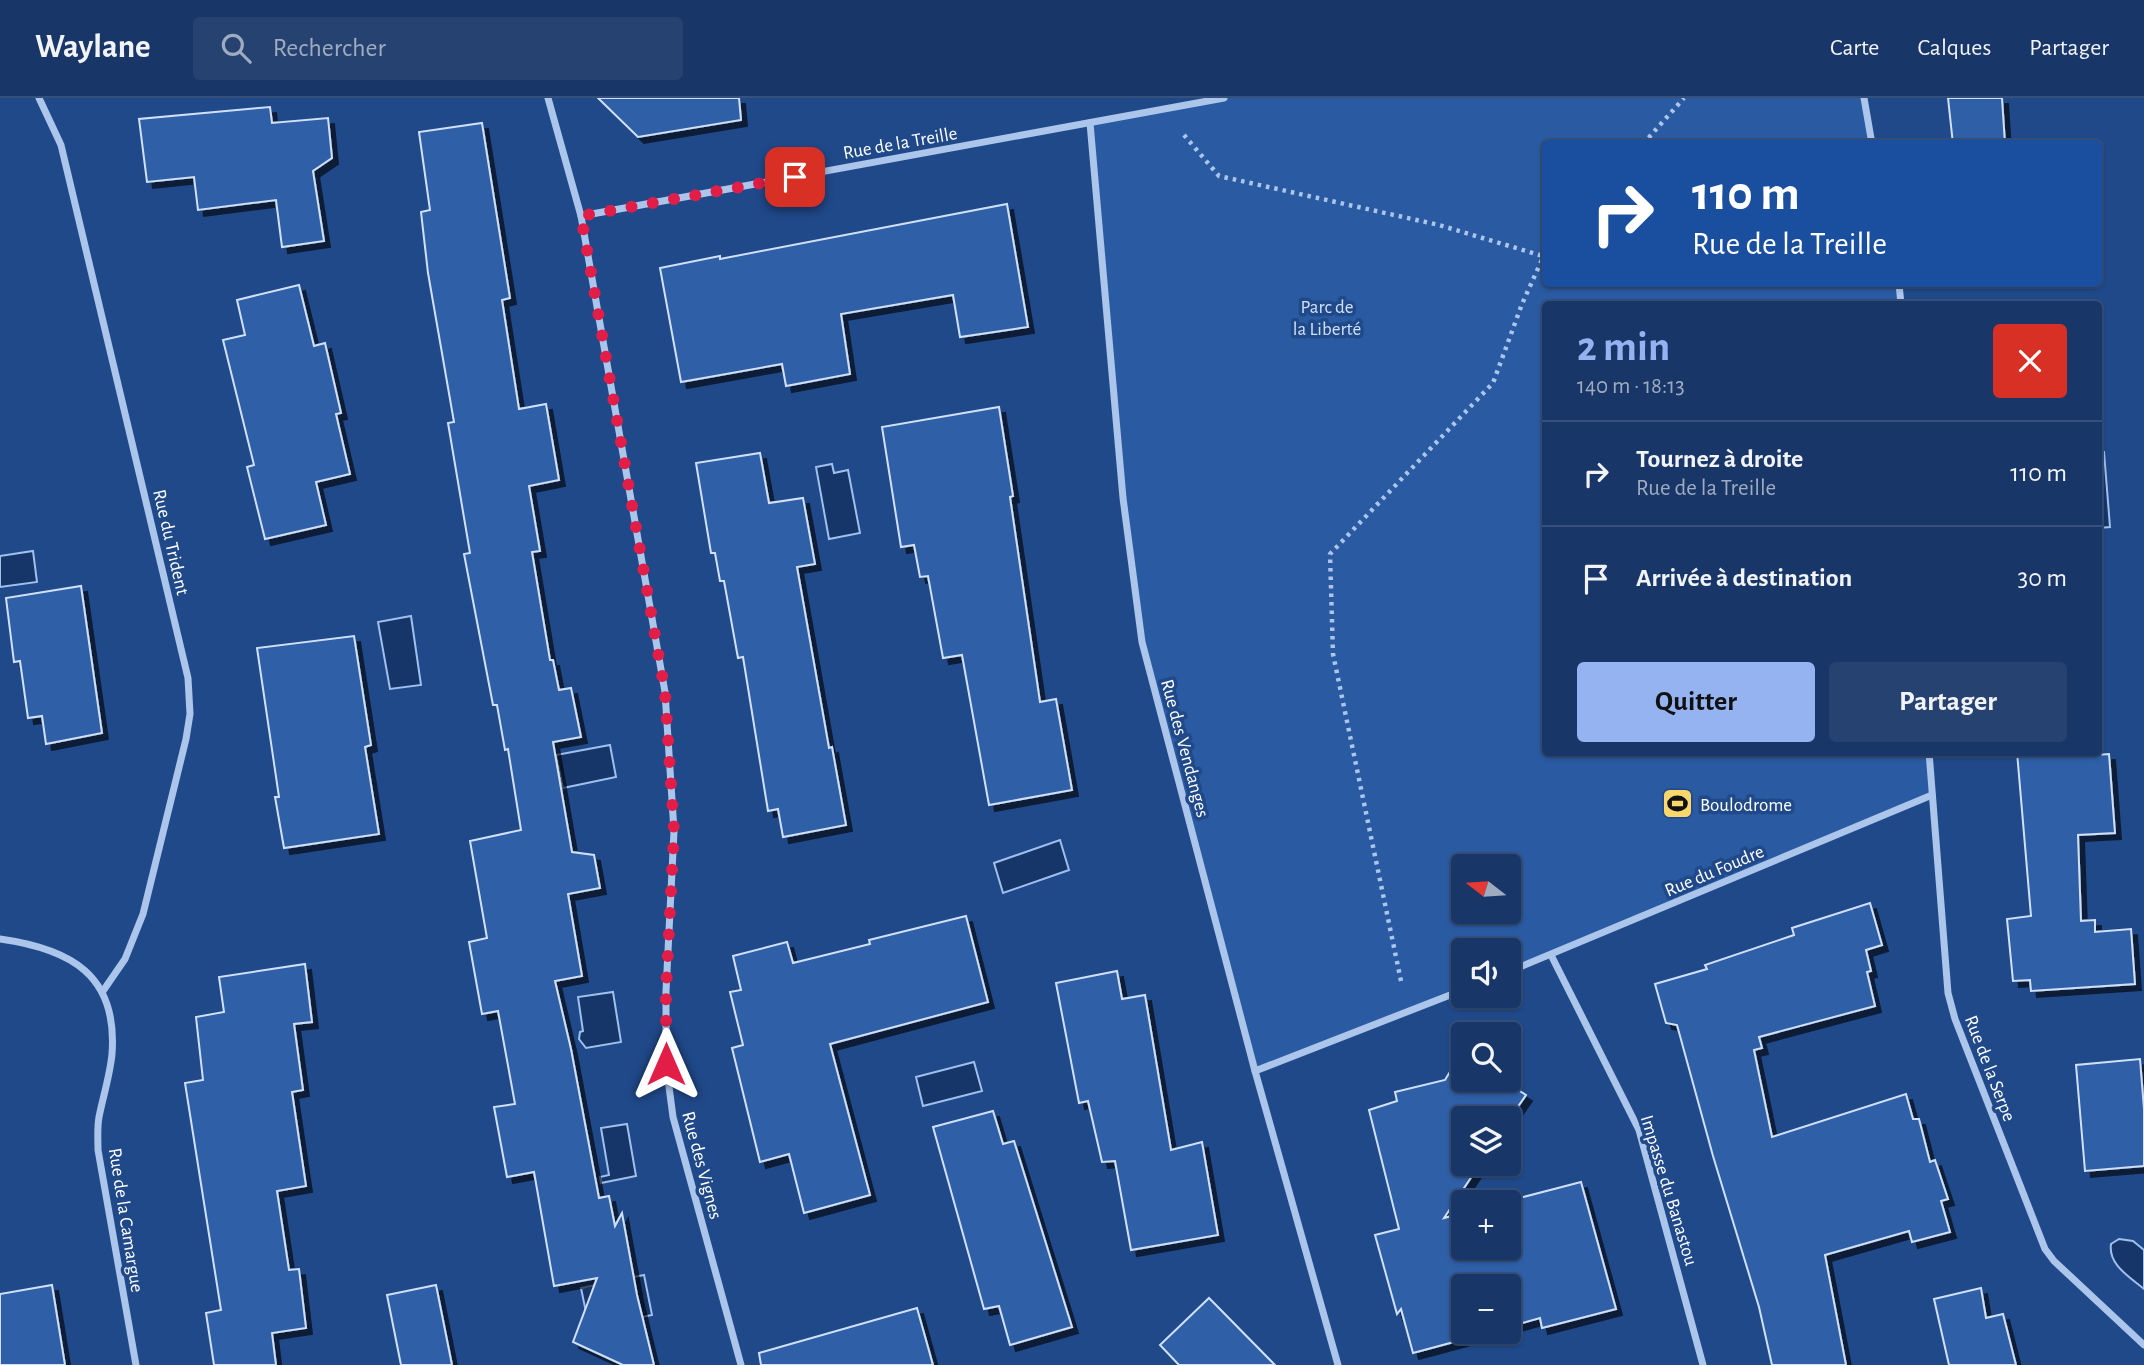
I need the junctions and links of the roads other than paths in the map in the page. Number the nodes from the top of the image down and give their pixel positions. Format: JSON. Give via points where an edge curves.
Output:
{"nodes":[{"id":1,"x":39,"y":98,"type":"edge"},
{"id":2,"x":548,"y":98,"type":"edge"},
{"id":3,"x":1224,"y":98,"type":"edge"},
{"id":4,"x":1864,"y":98,"type":"edge"},
{"id":5,"x":1090,"y":123,"type":"junction"},
{"id":6,"x":1871,"y":140,"type":"edge"},
{"id":7,"x":581,"y":216,"type":"junction"},
{"id":8,"x":1930,"y":756,"type":"edge"},
{"id":9,"x":1932,"y":795,"type":"junction"},
{"id":10,"x":0,"y":939,"type":"edge"},
{"id":11,"x":1551,"y":955,"type":"junction"},
{"id":12,"x":1521,"y":967,"type":"edge"},
{"id":13,"x":103,"y":991,"type":"junction"},
{"id":14,"x":1451,"y":995,"type":"edge"},
{"id":15,"x":1255,"y":1072,"type":"junction"},
{"id":16,"x":2144,"y":1345,"type":"edge"},
{"id":17,"x":136,"y":1365,"type":"edge"},
{"id":18,"x":741,"y":1365,"type":"edge"},
{"id":19,"x":1338,"y":1365,"type":"edge"},
{"id":20,"x":1703,"y":1365,"type":"edge"}],
"edges":[{"from":1,"to":13,"type":"street","name":"Rue du Trident","via":[[61,145],[188,678],[186,739],[143,914],[125,959]]},
{"from":2,"to":7,"type":"street","name":"Rue des Vignes"},
{"from":3,"to":5,"type":"street","name":"Rue de la Treille"},
{"from":4,"to":6,"type":"street"},
{"from":5,"to":7,"type":"street","name":"Rue de la Treille"},
{"from":5,"to":15,"type":"street","name":"Rue des Vendanges","via":[[1123,498],[1142,642]]},
{"from":7,"to":18,"type":"street","name":"Rue des Vignes","via":[[665,692],[674,831],[666,991],[666,1064],[673,1117]]},
{"from":8,"to":9,"type":"street","name":"Rue de la Serpe"},
{"from":9,"to":11,"type":"street","name":"Rue du Foudre"},
{"from":9,"to":16,"type":"street","name":"Rue de la Serpe","via":[[1948,993],[1960,1032],[2045,1249]]},
{"from":10,"to":13,"type":"street","name":"Rue de la Camargue","via":[[80,965]]},
{"from":11,"to":12,"type":"street","name":"Rue du Foudre"},
{"from":11,"to":20,"type":"street","name":"Impasse du Banastou","via":[[1639,1130]]},
{"from":13,"to":17,"type":"street","name":"Rue de la Camargue","via":[[111,1019],[112,1055],[98,1121],[98,1150]]},
{"from":14,"to":15,"type":"street"},
{"from":15,"to":19,"type":"street","name":"Rue des Vendanges"}]}
